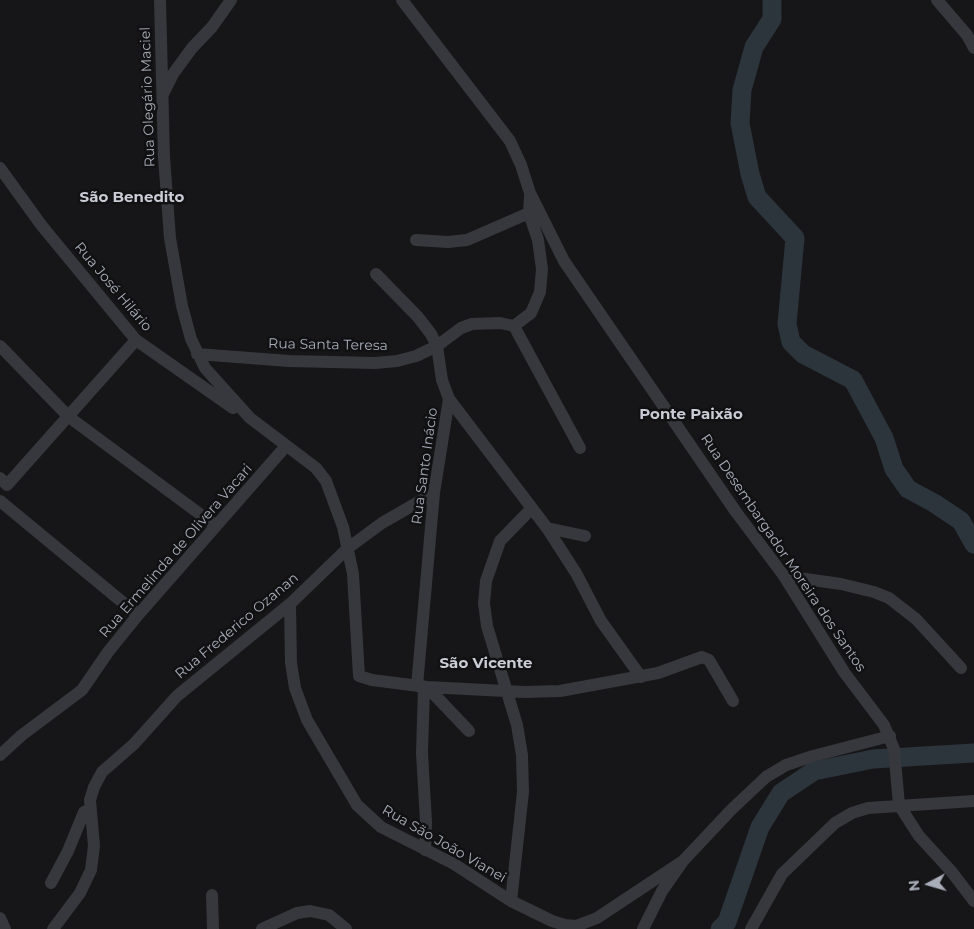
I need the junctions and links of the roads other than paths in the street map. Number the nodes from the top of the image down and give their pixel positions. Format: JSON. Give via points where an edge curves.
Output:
{"nodes":[{"id":1,"x":160,"y":0,"type":"edge"},
{"id":2,"x":231,"y":0,"type":"edge"},
{"id":3,"x":402,"y":0,"type":"edge"},
{"id":4,"x":938,"y":0,"type":"edge"},
{"id":5,"x":974,"y":48,"type":"edge"},
{"id":6,"x":162,"y":96,"type":"junction"},
{"id":7,"x":1,"y":171,"type":"edge"},
{"id":8,"x":530,"y":193,"type":"junction"},
{"id":9,"x":529,"y":213,"type":"junction"},
{"id":10,"x":416,"y":240,"type":"dead end"},
{"id":11,"x":376,"y":274,"type":"dead end"},
{"id":12,"x":514,"y":326,"type":"junction"},
{"id":13,"x":136,"y":340,"type":"junction"},
{"id":14,"x":0,"y":346,"type":"edge"},
{"id":15,"x":437,"y":346,"type":"junction"},
{"id":16,"x":197,"y":354,"type":"junction"},
{"id":17,"x":449,"y":399,"type":"junction"},
{"id":18,"x":69,"y":417,"type":"junction"},
{"id":19,"x":250,"y":418,"type":"junction"},
{"id":20,"x":286,"y":446,"type":"junction"},
{"id":21,"x":580,"y":448,"type":"dead end"},
{"id":22,"x":4,"y":482,"type":"edge"},
{"id":23,"x":434,"y":493,"type":"junction"},
{"id":24,"x":0,"y":497,"type":"edge"},
{"id":25,"x":0,"y":501,"type":"edge"},
{"id":26,"x":532,"y":508,"type":"junction"},
{"id":27,"x":216,"y":526,"type":"junction"},
{"id":28,"x":547,"y":528,"type":"junction"},
{"id":29,"x":585,"y":536,"type":"dead end"},
{"id":30,"x":348,"y":548,"type":"junction"},
{"id":31,"x":784,"y":576,"type":"junction"},
{"id":32,"x":290,"y":604,"type":"junction"},
{"id":33,"x":138,"y":615,"type":"junction"},
{"id":34,"x":961,"y":668,"type":"dead end"},
{"id":35,"x":641,"y":677,"type":"junction"},
{"id":36,"x":422,"y":687,"type":"junction"},
{"id":37,"x":507,"y":691,"type":"junction"},
{"id":38,"x":732,"y":701,"type":"dead end"},
{"id":39,"x":469,"y":731,"type":"dead end"},
{"id":40,"x":890,"y":736,"type":"junction"},
{"id":41,"x":0,"y":755,"type":"edge"},
{"id":42,"x":898,"y":799,"type":"junction"},
{"id":43,"x":974,"y":802,"type":"edge"},
{"id":44,"x":90,"y":809,"type":"junction"},
{"id":45,"x":425,"y":850,"type":"junction"},
{"id":46,"x":682,"y":862,"type":"junction"},
{"id":47,"x":51,"y":883,"type":"dead end"},
{"id":48,"x":212,"y":895,"type":"dead end"},
{"id":49,"x":511,"y":901,"type":"junction"},
{"id":50,"x":974,"y":901,"type":"edge"},
{"id":51,"x":0,"y":918,"type":"edge"},
{"id":52,"x":5,"y":929,"type":"edge"},
{"id":53,"x":53,"y":929,"type":"edge"},
{"id":54,"x":213,"y":929,"type":"edge"},
{"id":55,"x":262,"y":929,"type":"edge"},
{"id":56,"x":346,"y":929,"type":"edge"},
{"id":57,"x":643,"y":929,"type":"edge"},
{"id":58,"x":751,"y":929,"type":"edge"}],
"edges":[{"from":1,"to":6,"type":"street","name":"Rua Olegário Maciel"},
{"from":2,"to":6,"type":"street","via":[[173,74]]},
{"from":3,"to":8,"type":"street","name":"Rua Desembargador Moreira dos Santos","via":[[510,141]]},
{"from":4,"to":5,"type":"street"},
{"from":6,"to":16,"type":"street","name":"Rua Olegário Maciel","via":[[170,238],[182,306]]},
{"from":7,"to":13,"type":"street","name":"Rua José Hilário"},
{"from":8,"to":9,"type":"street"},
{"from":8,"to":31,"type":"street","name":"Rua Desembargador Moreira dos Santos","via":[[564,261],[736,512]]},
{"from":9,"to":10,"type":"street","via":[[467,240]]},
{"from":9,"to":12,"type":"street","via":[[538,240],[542,269],[540,292],[531,313]]},
{"from":11,"to":15,"type":"street","name":"Rua Santo Inácio","via":[[418,317]]},
{"from":12,"to":15,"type":"street","name":"Rua Santa Teresa","via":[[472,324]]},
{"from":12,"to":21,"type":"street"},
{"from":13,"to":18,"type":"street"},
{"from":13,"to":19,"type":"street","name":"Rua José Hilário"},
{"from":14,"to":18,"type":"street"},
{"from":15,"to":16,"type":"street","name":"Rua Santa Teresa","via":[[416,356],[375,363]]},
{"from":15,"to":17,"type":"street","name":"Rua Santo Inácio","via":[[442,380]]},
{"from":16,"to":19,"type":"street","name":"Rua Olegário Maciel","via":[[216,382]]},
{"from":17,"to":23,"type":"street","name":"Rua Santo Inácio"},
{"from":17,"to":26,"type":"street"},
{"from":18,"to":22,"type":"street"},
{"from":18,"to":27,"type":"street"},
{"from":19,"to":20,"type":"street","name":"Rua Olegário Maciel"},
{"from":20,"to":27,"type":"street","name":"Rua Ermelinda de Olivera Vacari"},
{"from":20,"to":30,"type":"street","name":"Rua Olegário Maciel","via":[[316,468],[326,481]]},
{"from":22,"to":24,"type":"street"},
{"from":23,"to":30,"type":"street","name":"Rua Frederico Ozanan","via":[[382,523]]},
{"from":23,"to":36,"type":"street","name":"Rua Santo Inácio"},
{"from":25,"to":33,"type":"street"},
{"from":26,"to":28,"type":"street"},
{"from":26,"to":37,"type":"street","via":[[500,541],[486,581],[487,626]]},
{"from":27,"to":33,"type":"street","name":"Rua Ermelinda de Olivera Vacari"},
{"from":28,"to":29,"type":"street"},
{"from":28,"to":35,"type":"street","via":[[601,621]]},
{"from":30,"to":32,"type":"street","name":"Rua Frederico Ozanan"},
{"from":30,"to":36,"type":"street","name":"Rua Olegário Maciel","via":[[353,574],[359,676]]},
{"from":31,"to":34,"type":"street","via":[[874,592],[916,619]]},
{"from":31,"to":40,"type":"street","name":"Rua Desembargador Moreira dos Santos","via":[[844,672]]},
{"from":32,"to":44,"type":"street","name":"Rua Frederico Ozanan","via":[[172,700],[134,744],[102,772],[94,787]]},
{"from":32,"to":45,"type":"street","name":"Rua São João Vianei","via":[[291,663],[295,688],[307,720],[330,762],[367,816]]},
{"from":33,"to":41,"type":"street","name":"Rua Ermelinda de Olivera Vacari","via":[[82,690]]},
{"from":35,"to":37,"type":"street","via":[[560,691]]},
{"from":35,"to":38,"type":"street","via":[[702,657],[708,660]]},
{"from":36,"to":37,"type":"street"},
{"from":36,"to":39,"type":"street"},
{"from":36,"to":45,"type":"street","name":"Rua Santo Inácio"},
{"from":37,"to":49,"type":"street","via":[[517,725],[523,792]]},
{"from":40,"to":42,"type":"street","name":"Rua Desembargador Moreira dos Santos","via":[[896,760]]},
{"from":40,"to":46,"type":"street","via":[[813,756],[786,765],[766,777]]},
{"from":42,"to":43,"type":"street"},
{"from":42,"to":50,"type":"street","via":[[920,836]]},
{"from":42,"to":58,"type":"street","via":[[852,813],[815,840],[782,874]]},
{"from":44,"to":47,"type":"street","name":"Rua Frederico Ozanan","via":[[84,812]]},
{"from":44,"to":53,"type":"street","name":"Rua Frederico Ozanan","via":[[94,846],[91,870],[80,893]]},
{"from":45,"to":49,"type":"street","name":"Rua São João Vianei","via":[[454,864]]},
{"from":46,"to":49,"type":"street","name":"Rua São João Vianei","via":[[597,918],[576,926],[552,921]]},
{"from":46,"to":57,"type":"street","via":[[662,891]]},
{"from":48,"to":54,"type":"street"},
{"from":51,"to":52,"type":"street"},
{"from":55,"to":56,"type":"street","via":[[297,913],[310,911],[329,915]]}]}
